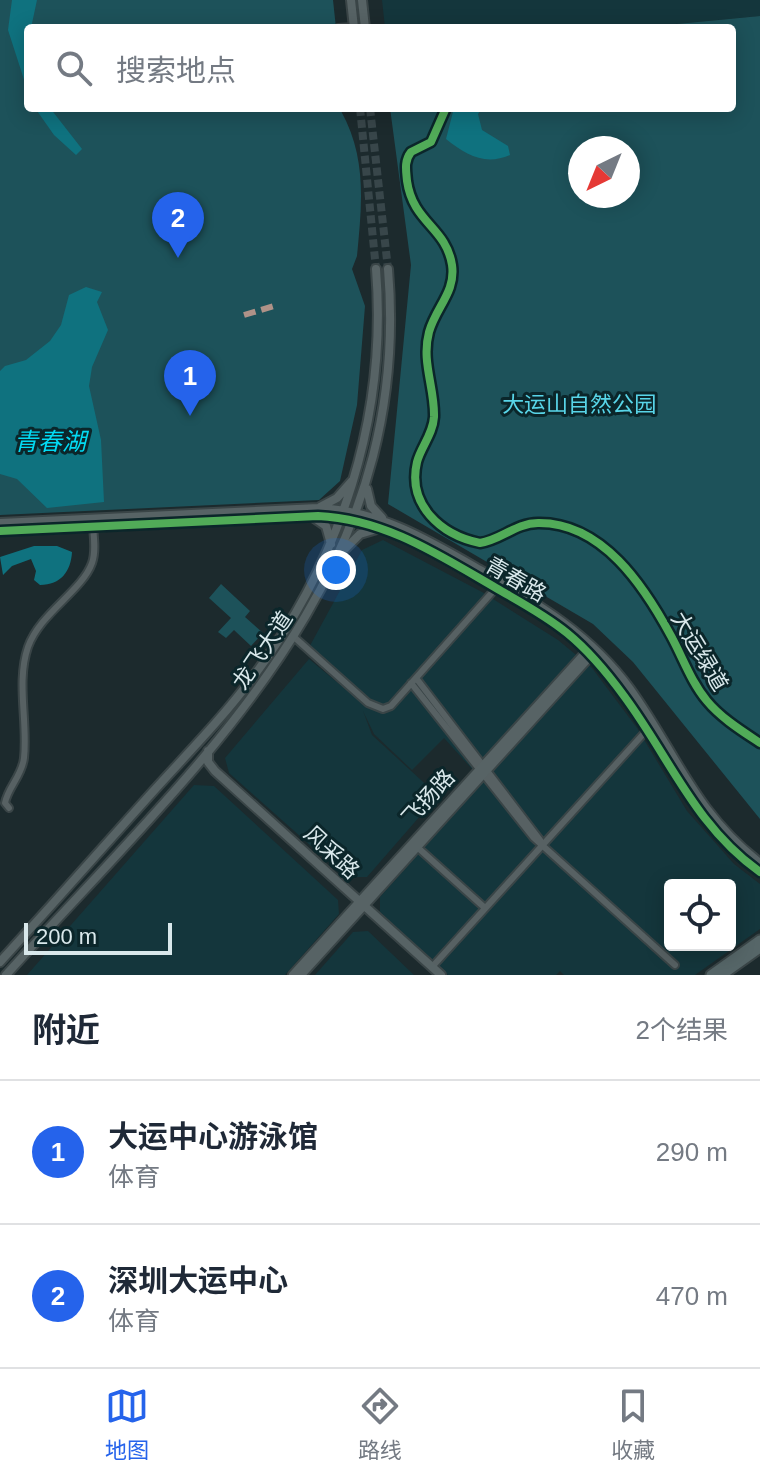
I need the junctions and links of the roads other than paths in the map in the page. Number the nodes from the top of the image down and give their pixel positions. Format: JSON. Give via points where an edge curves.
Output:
{"nodes":[{"id":1,"x":351,"y":0,"type":"edge"},
{"id":2,"x":362,"y":0,"type":"edge"},
{"id":3,"x":354,"y":24,"type":"edge"},
{"id":4,"x":365,"y":24,"type":"edge"},
{"id":5,"x":376,"y":269,"type":"tunnel mouth"},
{"id":6,"x":388,"y":269,"type":"tunnel mouth"},
{"id":7,"x":355,"y":477,"type":"junction"},
{"id":8,"x":367,"y":485,"type":"junction"},
{"id":9,"x":318,"y":508,"type":"junction"},
{"id":10,"x":343,"y":514,"type":"junction"},
{"id":11,"x":308,"y":516,"type":"junction"},
{"id":12,"x":356,"y":516,"type":"junction"},
{"id":13,"x":0,"y":523,"type":"edge"},
{"id":14,"x":384,"y":524,"type":"junction"},
{"id":15,"x":93,"y":527,"type":"junction"},
{"id":16,"x":0,"y":531,"type":"edge"},
{"id":17,"x":332,"y":544,"type":"junction"},
{"id":18,"x":340,"y":555,"type":"junction"},
{"id":19,"x":496,"y":588,"type":"junction"},
{"id":20,"x":294,"y":637,"type":"junction"},
{"id":21,"x":592,"y":651,"type":"junction"},
{"id":22,"x":414,"y":681,"type":"junction"},
{"id":23,"x":647,"y":730,"type":"junction"},
{"id":24,"x":208,"y":751,"type":"junction"},
{"id":25,"x":192,"y":769,"type":"junction"},
{"id":26,"x":482,"y":769,"type":"junction"},
{"id":27,"x":5,"y":806,"type":"edge"},
{"id":28,"x":543,"y":845,"type":"junction"},
{"id":29,"x":416,"y":846,"type":"junction"},
{"id":30,"x":760,"y":863,"type":"edge"},
{"id":31,"x":760,"y":872,"type":"edge"},
{"id":32,"x":359,"y":905,"type":"junction"},
{"id":33,"x":485,"y":908,"type":"junction"},
{"id":34,"x":760,"y":940,"type":"edge"},
{"id":35,"x":760,"y":948,"type":"edge"},
{"id":36,"x":0,"y":962,"type":"edge"},
{"id":37,"x":675,"y":965,"type":"dead end"},
{"id":38,"x":432,"y":971,"type":"edge"},
{"id":39,"x":6,"y":975,"type":"edge"},
{"id":40,"x":293,"y":975,"type":"edge"},
{"id":41,"x":301,"y":975,"type":"edge"},
{"id":42,"x":441,"y":975,"type":"edge"},
{"id":43,"x":711,"y":975,"type":"edge"},
{"id":44,"x":722,"y":975,"type":"edge"}],
"edges":[{"from":1,"to":3,"type":"street"},
{"from":2,"to":4,"type":"street"},
{"from":5,"to":7,"type":"street","name":"龙飞大道","via":[[378,351]]},
{"from":6,"to":8,"type":"street","name":"龙飞大道","via":[[389,378]]},
{"from":7,"to":9,"type":"street","via":[[337,498]]},
{"from":7,"to":10,"type":"street","name":"龙飞大道"},
{"from":8,"to":12,"type":"street","name":"龙飞大道"},
{"from":8,"to":14,"type":"street","via":[[371,506]]},
{"from":9,"to":10,"type":"street","name":"青春路"},
{"from":9,"to":13,"type":"street","name":"青春路"},
{"from":10,"to":11,"type":"street","name":"青春路"},
{"from":10,"to":12,"type":"street","name":"青春路"},
{"from":10,"to":17,"type":"street","name":"龙飞大道"},
{"from":11,"to":15,"type":"street","name":"青春路"},
{"from":11,"to":17,"type":"street","via":[[326,526]]},
{"from":12,"to":14,"type":"street","name":"青春路"},
{"from":12,"to":18,"type":"street","name":"龙飞大道"},
{"from":14,"to":18,"type":"street","via":[[360,534]]},
{"from":14,"to":19,"type":"street","name":"青春路"},
{"from":14,"to":21,"type":"street","name":"青春路","via":[[421,536],[548,609]]},
{"from":15,"to":16,"type":"street","name":"青春路"},
{"from":15,"to":27,"type":"street","via":[[89,569],[45,618],[29,645],[24,756]]},
{"from":17,"to":36,"type":"street","name":"龙飞大道","via":[[247,684]]},
{"from":18,"to":20,"type":"street","name":"龙飞大道"},
{"from":19,"to":21,"type":"street","name":"青春路"},
{"from":19,"to":22,"type":"street"},
{"from":20,"to":22,"type":"street","via":[[375,708],[391,706]]},
{"from":20,"to":24,"type":"street","name":"龙飞大道"},
{"from":21,"to":23,"type":"street","name":"青春路"},
{"from":21,"to":26,"type":"street","name":"飞扬路"},
{"from":21,"to":30,"type":"street","name":"青春路","via":[[648,714],[705,809]]},
{"from":22,"to":26,"type":"street"},
{"from":23,"to":28,"type":"street"},
{"from":23,"to":31,"type":"street","name":"青春路","via":[[702,819]]},
{"from":24,"to":25,"type":"street","name":"龙飞大道"},
{"from":24,"to":32,"type":"street","name":"风采路","via":[[212,768]]},
{"from":25,"to":32,"type":"street","name":"风采路","via":[[211,774]]},
{"from":25,"to":39,"type":"street","name":"龙飞大道"},
{"from":26,"to":28,"type":"street"},
{"from":26,"to":29,"type":"street","name":"飞扬路"},
{"from":26,"to":32,"type":"street","name":"飞扬路"},
{"from":28,"to":33,"type":"street"},
{"from":28,"to":37,"type":"street"},
{"from":29,"to":32,"type":"street","name":"飞扬路"},
{"from":29,"to":33,"type":"street"},
{"from":32,"to":38,"type":"street","name":"风采路"},
{"from":32,"to":40,"type":"street","name":"飞扬路"},
{"from":32,"to":41,"type":"street","name":"飞扬路"},
{"from":33,"to":38,"type":"street"},
{"from":34,"to":43,"type":"main road"},
{"from":35,"to":44,"type":"main road"},
{"from":38,"to":42,"type":"street","name":"风采路"}]}
